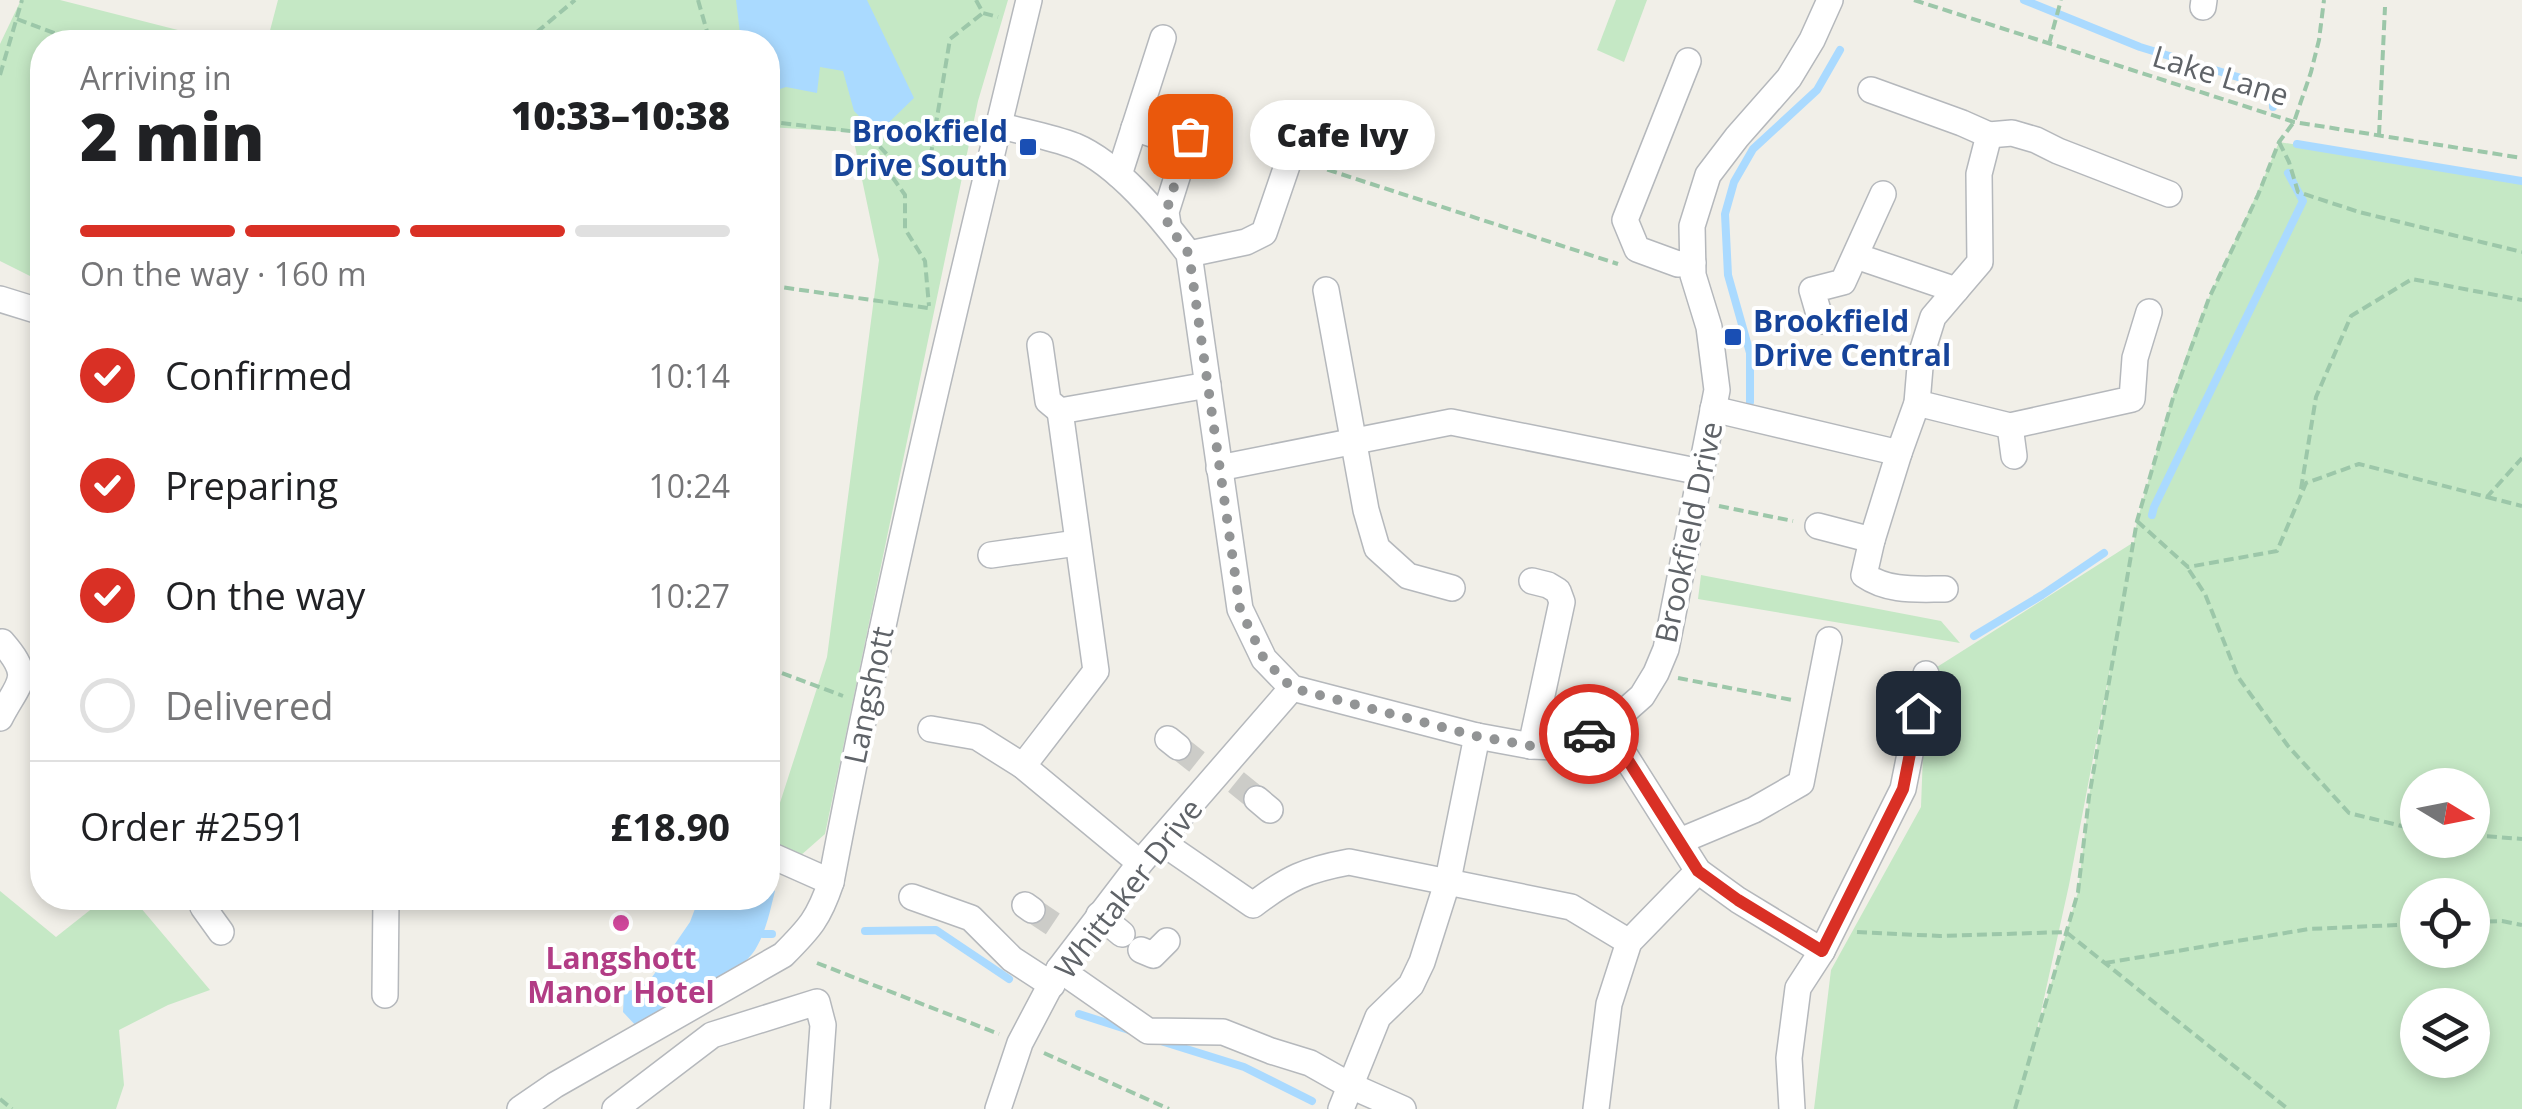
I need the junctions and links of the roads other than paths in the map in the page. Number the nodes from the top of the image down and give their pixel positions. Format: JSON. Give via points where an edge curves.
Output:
{"nodes":[{"id":1,"x":1830,"y":0,"type":"edge"},
{"id":2,"x":1026,"y":12,"type":"edge"},
{"id":3,"x":1163,"y":38,"type":"dead end"},
{"id":4,"x":1688,"y":60,"type":"dead end"},
{"id":5,"x":1871,"y":90,"type":"dead end"},
{"id":6,"x":998,"y":125,"type":"junction"},
{"id":7,"x":1134,"y":128,"type":"junction"},
{"id":8,"x":1989,"y":135,"type":"junction"},
{"id":9,"x":1290,"y":157,"type":"road end"},
{"id":10,"x":1119,"y":174,"type":"junction"},
{"id":11,"x":1883,"y":194,"type":"dead end"},
{"id":12,"x":2169,"y":194,"type":"dead end"},
{"id":13,"x":1168,"y":225,"type":"junction"},
{"id":14,"x":1189,"y":254,"type":"junction"},
{"id":15,"x":1856,"y":256,"type":"junction"},
{"id":16,"x":1693,"y":263,"type":"junction"},
{"id":17,"x":1326,"y":290,"type":"dead end"},
{"id":18,"x":1956,"y":290,"type":"junction"},
{"id":19,"x":0,"y":298,"type":"edge"},
{"id":20,"x":30,"y":308,"type":"edge"},
{"id":21,"x":2149,"y":312,"type":"dead end"},
{"id":22,"x":1821,"y":321,"type":"dead end"},
{"id":23,"x":1040,"y":345,"type":"dead end"},
{"id":24,"x":1208,"y":384,"type":"junction"},
{"id":25,"x":1916,"y":403,"type":"junction"},
{"id":26,"x":1714,"y":408,"type":"junction"},
{"id":27,"x":1060,"y":412,"type":"junction"},
{"id":28,"x":2010,"y":426,"type":"junction"},
{"id":29,"x":1354,"y":440,"type":"junction"},
{"id":30,"x":1899,"y":454,"type":"junction"},
{"id":31,"x":2014,"y":456,"type":"dead end"},
{"id":32,"x":1219,"y":468,"type":"junction"},
{"id":33,"x":1701,"y":472,"type":"junction"},
{"id":34,"x":1818,"y":526,"type":"road end"},
{"id":35,"x":1872,"y":540,"type":"junction"},
{"id":36,"x":1078,"y":542,"type":"junction"},
{"id":37,"x":991,"y":555,"type":"dead end"},
{"id":38,"x":1532,"y":581,"type":"dead end"},
{"id":39,"x":1452,"y":588,"type":"dead end"},
{"id":40,"x":1944,"y":589,"type":"dead end"},
{"id":41,"x":1829,"y":640,"type":"dead end"},
{"id":42,"x":2,"y":642,"type":"edge"},
{"id":43,"x":1926,"y":674,"type":"dead end"},
{"id":44,"x":30,"y":681,"type":"edge"},
{"id":45,"x":30,"y":685,"type":"edge"},
{"id":46,"x":1292,"y":688,"type":"junction"},
{"id":47,"x":0,"y":718,"type":"edge"},
{"id":48,"x":1607,"y":727,"type":"junction"},
{"id":49,"x":931,"y":729,"type":"dead end"},
{"id":50,"x":1476,"y":736,"type":"junction"},
{"id":51,"x":1531,"y":746,"type":"junction"},
{"id":52,"x":1023,"y":766,"type":"junction"},
{"id":53,"x":1160,"y":841,"type":"junction"},
{"id":54,"x":1680,"y":841,"type":"junction"},
{"id":55,"x":780,"y":859,"type":"edge"},
{"id":56,"x":1140,"y":863,"type":"junction"},
{"id":57,"x":1698,"y":871,"type":"junction"},
{"id":58,"x":1448,"y":880,"type":"junction"},
{"id":59,"x":831,"y":882,"type":"junction"},
{"id":60,"x":912,"y":898,"type":"dead end"},
{"id":61,"x":206,"y":910,"type":"edge"},
{"id":62,"x":386,"y":910,"type":"edge"},
{"id":63,"x":1099,"y":915,"type":"junction"},
{"id":64,"x":222,"y":932,"type":"dead end"},
{"id":65,"x":1167,"y":941,"type":"dead end"},
{"id":66,"x":1827,"y":941,"type":"junction"},
{"id":67,"x":1629,"y":942,"type":"junction"},
{"id":68,"x":1056,"y":977,"type":"junction"},
{"id":69,"x":386,"y":995,"type":"dead end"},
{"id":70,"x":1345,"y":1097,"type":"edge"},
{"id":71,"x":520,"y":1109,"type":"edge"},
{"id":72,"x":614,"y":1109,"type":"edge"},
{"id":73,"x":817,"y":1109,"type":"edge"},
{"id":74,"x":998,"y":1109,"type":"edge"},
{"id":75,"x":1403,"y":1109,"type":"edge"},
{"id":76,"x":1596,"y":1109,"type":"edge"},
{"id":77,"x":1792,"y":1109,"type":"edge"}],
"edges":[{"from":1,"to":16,"type":"street","name":"Brookfield Drive","via":[[1789,78],[1708,175],[1692,226]]},
{"from":2,"to":6,"type":"street","name":"Langshott"},
{"from":3,"to":7,"type":"street"},
{"from":4,"to":16,"type":"street","via":[[1624,220],[1637,249]]},
{"from":5,"to":8,"type":"street"},
{"from":6,"to":10,"type":"street","via":[[1076,147]]},
{"from":6,"to":59,"type":"street","name":"Langshott","via":[[941,310]]},
{"from":7,"to":10,"type":"street"},
{"from":7,"to":13,"type":"street","via":[[1189,141],[1166,212]]},
{"from":8,"to":12,"type":"street","via":[[2036,140]]},
{"from":8,"to":18,"type":"street","via":[[1979,174],[1980,262]]},
{"from":9,"to":14,"type":"street","via":[[1264,233]]},
{"from":10,"to":13,"type":"street"},
{"from":11,"to":15,"type":"street"},
{"from":13,"to":14,"type":"street"},
{"from":14,"to":24,"type":"street"},
{"from":15,"to":18,"type":"street"},
{"from":15,"to":22,"type":"street","via":[[1843,282],[1812,290]]},
{"from":16,"to":26,"type":"street","name":"Brookfield Drive","via":[[1711,343]]},
{"from":17,"to":29,"type":"street"},
{"from":18,"to":25,"type":"street","via":[[1933,317]]},
{"from":19,"to":20,"type":"street"},
{"from":21,"to":28,"type":"street","via":[[2132,399]]},
{"from":23,"to":27,"type":"street","via":[[1048,400]]},
{"from":24,"to":27,"type":"street"},
{"from":24,"to":32,"type":"street"},
{"from":25,"to":28,"type":"street"},
{"from":25,"to":30,"type":"street"},
{"from":26,"to":30,"type":"street"},
{"from":26,"to":33,"type":"street","name":"Brookfield Drive"},
{"from":27,"to":36,"type":"street"},
{"from":28,"to":31,"type":"street"},
{"from":29,"to":32,"type":"street"},
{"from":29,"to":33,"type":"street","via":[[1451,422]]},
{"from":29,"to":39,"type":"street","via":[[1377,548],[1408,576]]},
{"from":30,"to":35,"type":"street"},
{"from":32,"to":46,"type":"street","via":[[1240,609],[1264,659]]},
{"from":33,"to":48,"type":"street","name":"Brookfield Drive","via":[[1666,650],[1642,696]]},
{"from":34,"to":35,"type":"street"},
{"from":35,"to":40,"type":"street","via":[[1864,575],[1897,589]]},
{"from":36,"to":37,"type":"street"},
{"from":36,"to":52,"type":"street","via":[[1096,670]]},
{"from":38,"to":51,"type":"street","via":[[1558,591],[1562,602]]},
{"from":41,"to":54,"type":"street","via":[[1801,782]]},
{"from":42,"to":44,"type":"street"},
{"from":43,"to":66,"type":"street","via":[[1903,789]]},
{"from":45,"to":47,"type":"street"},
{"from":46,"to":50,"type":"street","name":"Brookfield Drive"},
{"from":46,"to":53,"type":"street","name":"Whittaker Drive","via":[[1203,763]]},
{"from":48,"to":51,"type":"street","name":"Brookfield Drive","via":[[1557,748]]},
{"from":48,"to":54,"type":"street"},
{"from":49,"to":52,"type":"street","via":[[977,737]]},
{"from":50,"to":51,"type":"street","name":"Brookfield Drive"},
{"from":50,"to":58,"type":"street"},
{"from":52,"to":56,"type":"street"},
{"from":53,"to":56,"type":"street","name":"Whittaker Drive"},
{"from":53,"to":58,"type":"street","via":[[1253,905],[1283,882],[1350,862]]},
{"from":54,"to":57,"type":"street"},
{"from":55,"to":59,"type":"street"},
{"from":56,"to":63,"type":"street","name":"Whittaker Drive"},
{"from":57,"to":66,"type":"street","via":[[1738,900]]},
{"from":57,"to":67,"type":"street"},
{"from":58,"to":67,"type":"street","via":[[1571,907]]},
{"from":58,"to":70,"type":"street","via":[[1422,962],[1411,984],[1378,1017]]},
{"from":59,"to":71,"type":"street","name":"Langshott","via":[[812,927],[783,955]]},
{"from":60,"to":68,"type":"street","via":[[971,918],[1012,959]]},
{"from":61,"to":64,"type":"street"},
{"from":62,"to":69,"type":"street"},
{"from":63,"to":65,"type":"street","via":[[1153,955]]},
{"from":63,"to":68,"type":"street","name":"Whittaker Drive","via":[[1071,936]]},
{"from":66,"to":77,"type":"street","via":[[1798,988],[1789,1058]]},
{"from":67,"to":76,"type":"street","via":[[1609,1004]]},
{"from":68,"to":70,"type":"street","via":[[1148,1031],[1222,1032],[1310,1063]]},
{"from":68,"to":74,"type":"street","name":"Whittaker Drive","via":[[1020,1043]]},
{"from":70,"to":75,"type":"street"},
{"from":72,"to":73,"type":"street","via":[[712,1035],[817,1002],[823,1025]]}]}
